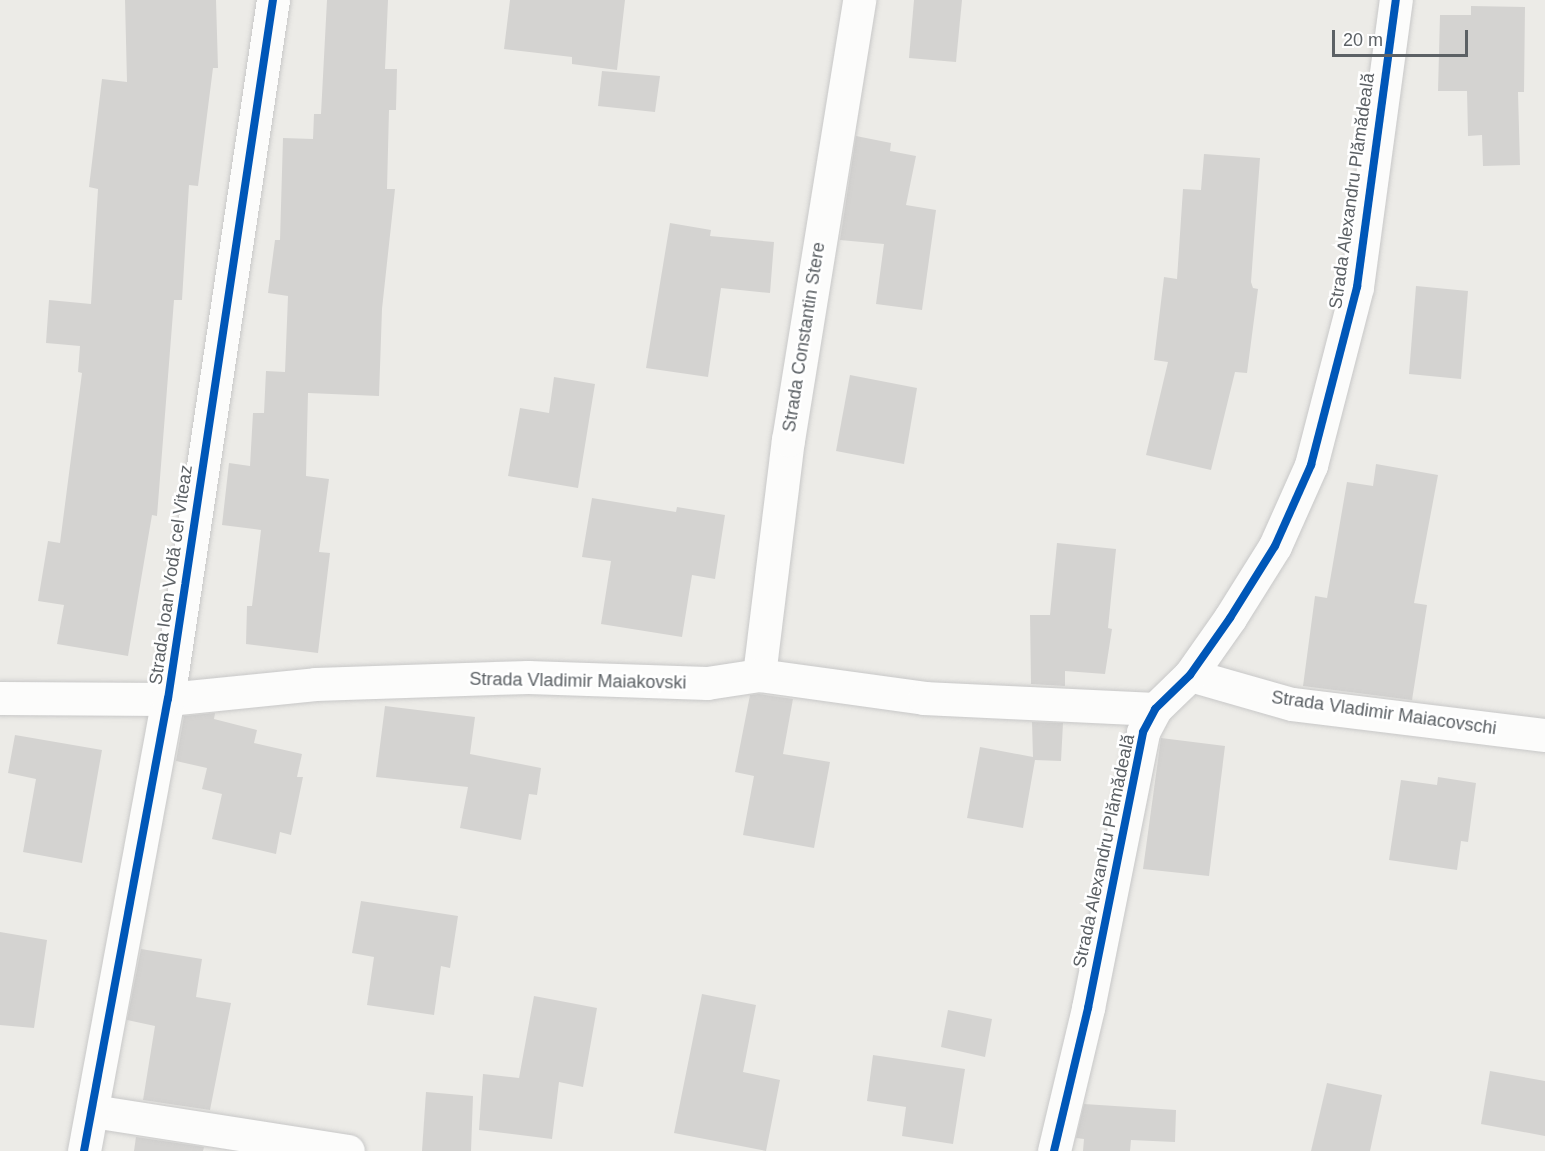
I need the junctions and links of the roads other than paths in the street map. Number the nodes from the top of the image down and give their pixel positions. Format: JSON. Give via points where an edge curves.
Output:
{"nodes":[{"id":1,"x":273,"y":0,"type":"edge"},
{"id":2,"x":859,"y":0,"type":"edge"},
{"id":3,"x":1396,"y":0,"type":"edge"},
{"id":4,"x":759,"y":675,"type":"junction"},
{"id":5,"x":1190,"y":675,"type":"junction"},
{"id":6,"x":0,"y":699,"type":"edge"},
{"id":7,"x":168,"y":699,"type":"junction"},
{"id":8,"x":1155,"y":709,"type":"junction"},
{"id":9,"x":1545,"y":735,"type":"edge"},
{"id":10,"x":93,"y":1111,"type":"junction"},
{"id":11,"x":84,"y":1151,"type":"edge"},
{"id":12,"x":348,"y":1151,"type":"edge"},
{"id":13,"x":1054,"y":1151,"type":"edge"}],
"edges":[{"from":1,"to":7,"type":"street","name":"Strada Ioan Vodă cel Viteaz"},
{"from":2,"to":4,"type":"street","name":"Strada Constantin Stere","via":[[788,440]]},
{"from":3,"to":5,"type":"street","name":"Strada Alexandru Plămădeală","via":[[1357,287],[1311,465],[1275,546]]},
{"from":4,"to":7,"type":"street","name":"Strada Vladimir Maiakovski","via":[[707,683],[528,677],[315,684]]},
{"from":4,"to":8,"type":"street","name":"Strada Vladimir Maiakovski","via":[[924,698]]},
{"from":5,"to":8,"type":"street","name":"Strada Alexandru Plămădeală"},
{"from":5,"to":9,"type":"street","name":"Strada Vladimir Maiacovschi","via":[[1292,704]]},
{"from":6,"to":7,"type":"street","name":"Strada Vladimir Maiakovski"},
{"from":7,"to":10,"type":"street","name":"Strada Ioan Vodă cel Viteaz"},
{"from":8,"to":13,"type":"street","name":"Strada Alexandru Plămădeală","via":[[1143,732],[1088,1008]]},
{"from":10,"to":11,"type":"street","name":"Strada Ioan Vodă cel Viteaz"},
{"from":10,"to":12,"type":"street"}]}
